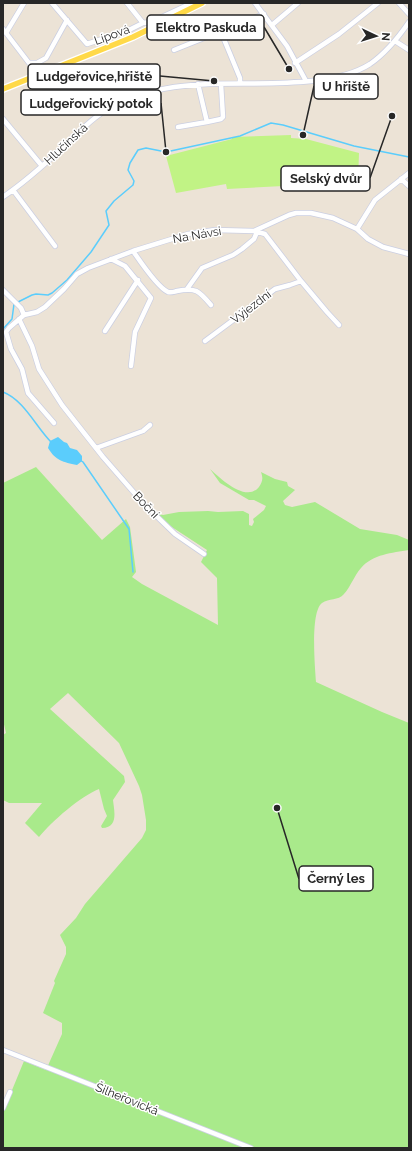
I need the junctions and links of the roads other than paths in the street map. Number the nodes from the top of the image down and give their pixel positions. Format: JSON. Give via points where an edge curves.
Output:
{"nodes":[{"id":1,"x":24,"y":3,"type":"edge"},
{"id":2,"x":52,"y":3,"type":"edge"},
{"id":3,"x":127,"y":3,"type":"edge"},
{"id":4,"x":192,"y":3,"type":"edge"},
{"id":5,"x":202,"y":3,"type":"edge"},
{"id":6,"x":255,"y":3,"type":"edge"},
{"id":7,"x":298,"y":3,"type":"edge"},
{"id":8,"x":378,"y":3,"type":"edge"},
{"id":9,"x":399,"y":3,"type":"edge"},
{"id":10,"x":264,"y":14,"type":"junction"},
{"id":11,"x":409,"y":14,"type":"edge"},
{"id":12,"x":67,"y":20,"type":"junction"},
{"id":13,"x":409,"y":22,"type":"edge"},
{"id":14,"x":143,"y":23,"type":"junction"},
{"id":15,"x":272,"y":25,"type":"junction"},
{"id":16,"x":4,"y":31,"type":"edge"},
{"id":17,"x":221,"y":32,"type":"junction"},
{"id":18,"x":395,"y":41,"type":"junction"},
{"id":19,"x":174,"y":50,"type":"dead end"},
{"id":20,"x":409,"y":50,"type":"edge"},
{"id":21,"x":295,"y":62,"type":"junction"},
{"id":22,"x":306,"y":81,"type":"junction"},
{"id":23,"x":240,"y":83,"type":"junction"},
{"id":24,"x":198,"y":84,"type":"junction"},
{"id":25,"x":221,"y":84,"type":"junction"},
{"id":26,"x":3,"y":89,"type":"edge"},
{"id":27,"x":3,"y":119,"type":"edge"},
{"id":28,"x":207,"y":122,"type":"junction"},
{"id":29,"x":178,"y":127,"type":"dead end"},
{"id":30,"x":42,"y":166,"type":"junction"},
{"id":31,"x":409,"y":172,"type":"edge"},
{"id":32,"x":401,"y":179,"type":"junction"},
{"id":33,"x":409,"y":186,"type":"edge"},
{"id":34,"x":13,"y":190,"type":"junction"},
{"id":35,"x":3,"y":197,"type":"edge"},
{"id":36,"x":357,"y":229,"type":"junction"},
{"id":37,"x":255,"y":231,"type":"junction"},
{"id":38,"x":55,"y":246,"type":"dead end"},
{"id":39,"x":133,"y":251,"type":"junction"},
{"id":40,"x":409,"y":254,"type":"edge"},
{"id":41,"x":111,"y":259,"type":"junction"},
{"id":42,"x":138,"y":280,"type":"junction"},
{"id":43,"x":301,"y":281,"type":"junction"},
{"id":44,"x":187,"y":289,"type":"junction"},
{"id":45,"x":3,"y":290,"type":"edge"},
{"id":46,"x":211,"y":305,"type":"dead end"},
{"id":47,"x":24,"y":315,"type":"junction"},
{"id":48,"x":19,"y":319,"type":"junction"},
{"id":49,"x":339,"y":324,"type":"dead end"},
{"id":50,"x":105,"y":331,"type":"dead end"},
{"id":51,"x":205,"y":341,"type":"dead end"},
{"id":52,"x":131,"y":366,"type":"dead end"},
{"id":53,"x":54,"y":423,"type":"dead end"},
{"id":54,"x":150,"y":425,"type":"dead end"},
{"id":55,"x":143,"y":431,"type":"junction"},
{"id":56,"x":147,"y":436,"type":"dead end"},
{"id":57,"x":96,"y":448,"type":"junction"},
{"id":58,"x":204,"y":554,"type":"dead end"},
{"id":59,"x":3,"y":1050,"type":"edge"},
{"id":60,"x":10,"y":1092,"type":"dead end"},
{"id":61,"x":3,"y":1108,"type":"edge"},
{"id":62,"x":251,"y":1148,"type":"edge"}],
"edges":[{"from":1,"to":16,"type":"street"},
{"from":2,"to":12,"type":"street","name":"Lípová"},
{"from":3,"to":14,"type":"street","name":"Lípová"},
{"from":4,"to":14,"type":"street","name":"Lípová","via":[[151,22]]},
{"from":5,"to":26,"type":"main road","via":[[133,37]]},
{"from":6,"to":10,"type":"street"},
{"from":7,"to":15,"type":"street"},
{"from":8,"to":21,"type":"street","via":[[339,34]]},
{"from":9,"to":11,"type":"street"},
{"from":10,"to":15,"type":"street"},
{"from":10,"to":17,"type":"street"},
{"from":12,"to":14,"type":"street","name":"Lípová","via":[[87,44]]},
{"from":12,"to":16,"type":"street","via":[[46,58],[37,63],[29,63]]},
{"from":13,"to":18,"type":"street","name":"Hlučínská"},
{"from":15,"to":21,"type":"street"},
{"from":17,"to":19,"type":"street"},
{"from":17,"to":23,"type":"street"},
{"from":18,"to":20,"type":"street"},
{"from":18,"to":22,"type":"street","name":"Hlučínská","via":[[378,58],[362,68],[342,75]]},
{"from":21,"to":22,"type":"street"},
{"from":22,"to":23,"type":"street","name":"Hlučínská"},
{"from":23,"to":25,"type":"street","name":"Hlučínská"},
{"from":24,"to":25,"type":"street","name":"Hlučínská"},
{"from":24,"to":28,"type":"street"},
{"from":24,"to":30,"type":"street","name":"Hlučínská","via":[[153,92],[120,102],[91,121]]},
{"from":25,"to":28,"type":"street","via":[[223,118]]},
{"from":27,"to":30,"type":"street"},
{"from":28,"to":29,"type":"street"},
{"from":30,"to":34,"type":"street","name":"Hlučínská"},
{"from":31,"to":32,"type":"street"},
{"from":32,"to":33,"type":"street"},
{"from":32,"to":36,"type":"street","via":[[375,200]]},
{"from":34,"to":35,"type":"street","name":"Hlučínská"},
{"from":34,"to":38,"type":"street"},
{"from":36,"to":37,"type":"street","name":"Na Návsi","via":[[327,216],[302,213],[289,215]]},
{"from":36,"to":40,"type":"street","name":"Na Návsi","via":[[368,240]]},
{"from":37,"to":39,"type":"street","name":"Na Návsi","via":[[215,230],[188,234]]},
{"from":37,"to":43,"type":"street","via":[[265,234]]},
{"from":37,"to":44,"type":"street","via":[[254,239],[242,249],[202,268]]},
{"from":39,"to":41,"type":"street","name":"Na Návsi"},
{"from":39,"to":44,"type":"street","via":[[166,291],[170,293]]},
{"from":41,"to":42,"type":"street","via":[[125,266]]},
{"from":41,"to":47,"type":"street","name":"Na Návsi","via":[[77,274],[45,307]]},
{"from":42,"to":50,"type":"street"},
{"from":42,"to":52,"type":"street","via":[[150,298],[135,332]]},
{"from":43,"to":49,"type":"street"},
{"from":43,"to":51,"type":"street","name":"Výjezdní","via":[[275,289]]},
{"from":44,"to":46,"type":"street","via":[[198,291]]},
{"from":45,"to":47,"type":"street","via":[[21,308]]},
{"from":47,"to":48,"type":"street","name":"Na Návsi"},
{"from":48,"to":53,"type":"street","name":"Na Návsi","via":[[6,332],[11,349],[22,369],[28,392]]},
{"from":48,"to":57,"type":"street","name":"Boční","via":[[32,346],[39,369],[62,405]]},
{"from":54,"to":55,"type":"street"},
{"from":55,"to":56,"type":"street"},
{"from":55,"to":57,"type":"street"},
{"from":57,"to":58,"type":"street","name":"Boční","via":[[143,503],[175,534]]},
{"from":59,"to":62,"type":"street","name":"Šilheřovická"},
{"from":60,"to":61,"type":"street"}]}
